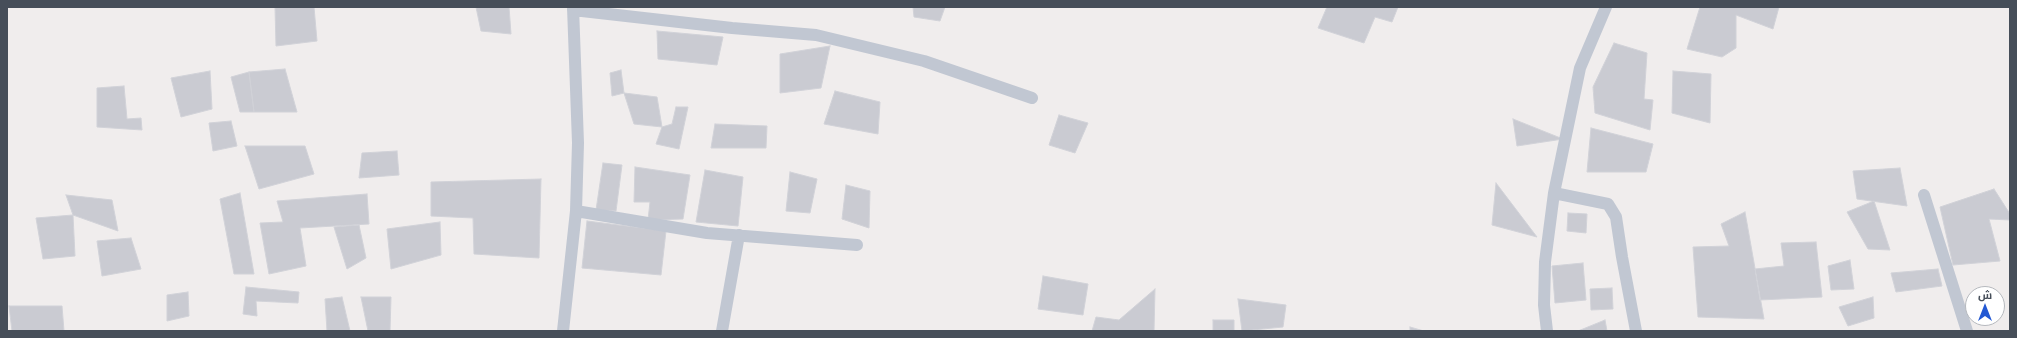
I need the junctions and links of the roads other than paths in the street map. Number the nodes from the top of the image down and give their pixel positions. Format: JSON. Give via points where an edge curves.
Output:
{"nodes":[{"id":1,"x":1606,"y":7,"type":"edge"},
{"id":2,"x":573,"y":8,"type":"edge"},
{"id":3,"x":1032,"y":98,"type":"dead end"},
{"id":4,"x":1554,"y":193,"type":"junction"},
{"id":5,"x":1924,"y":195,"type":"dead end"},
{"id":6,"x":576,"y":211,"type":"junction"},
{"id":7,"x":739,"y":235,"type":"junction"},
{"id":8,"x":857,"y":245,"type":"dead end"},
{"id":9,"x":563,"y":331,"type":"edge"},
{"id":10,"x":722,"y":331,"type":"edge"},
{"id":11,"x":1547,"y":331,"type":"edge"},
{"id":12,"x":1636,"y":331,"type":"edge"},
{"id":13,"x":1966,"y":331,"type":"edge"}],
"edges":[{"from":1,"to":4,"type":"street","via":[[1580,68]]},
{"from":2,"to":3,"type":"street","via":[[732,28],[816,35],[924,61]]},
{"from":2,"to":6,"type":"street","via":[[578,142]]},
{"from":4,"to":11,"type":"street","via":[[1545,262],[1544,305]]},
{"from":4,"to":12,"type":"street","via":[[1608,204],[1616,217]]},
{"from":5,"to":13,"type":"street"},
{"from":6,"to":7,"type":"street"},
{"from":6,"to":9,"type":"street"},
{"from":7,"to":8,"type":"street"},
{"from":7,"to":10,"type":"street"}]}
